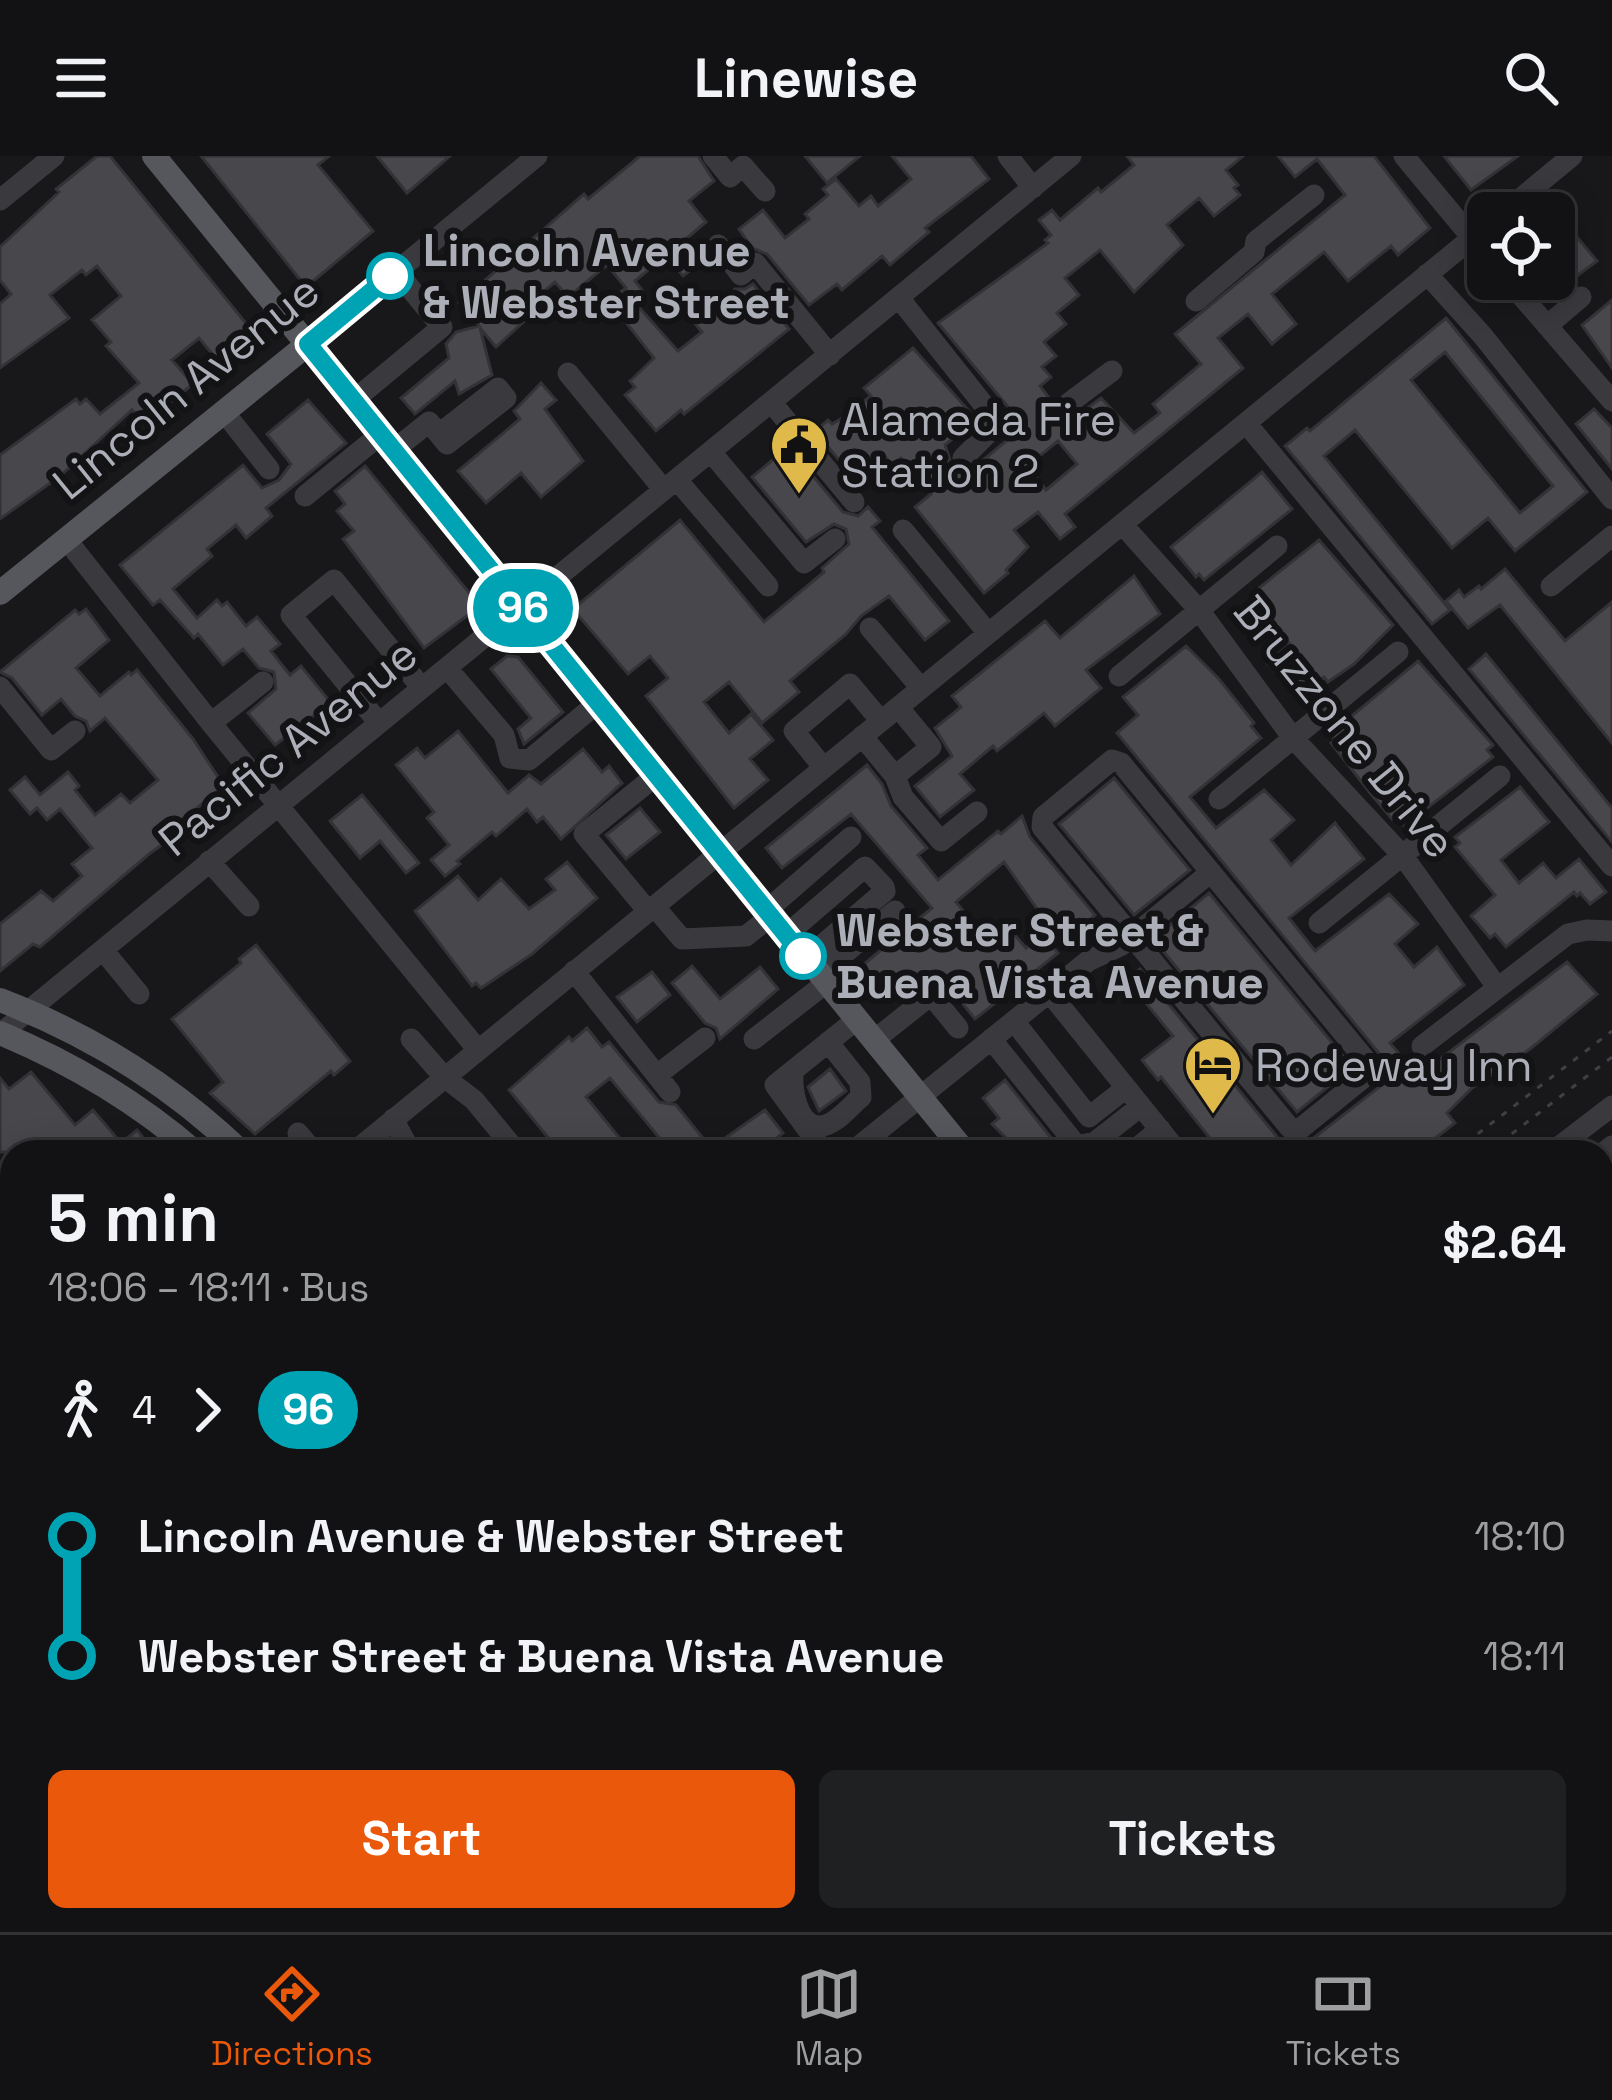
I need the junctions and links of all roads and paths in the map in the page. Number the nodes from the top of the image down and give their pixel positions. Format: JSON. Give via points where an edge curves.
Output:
{"nodes":[{"id":1,"x":53,"y":156,"type":"edge"},
{"id":2,"x":154,"y":156,"type":"edge"},
{"id":3,"x":537,"y":156,"type":"edge"},
{"id":4,"x":713,"y":156,"type":"edge"},
{"id":5,"x":1008,"y":156,"type":"edge"},
{"id":6,"x":1071,"y":156,"type":"edge"},
{"id":7,"x":1404,"y":156,"type":"edge"},
{"id":8,"x":1572,"y":156,"type":"edge"},
{"id":9,"x":1033,"y":188,"type":"junction"},
{"id":10,"x":765,"y":191,"type":"dead end"},
{"id":11,"x":1528,"y":192,"type":"edge"},
{"id":12,"x":1314,"y":195,"type":"dead end"},
{"id":13,"x":0,"y":200,"type":"edge"},
{"id":14,"x":1467,"y":219,"type":"edge"},
{"id":15,"x":1467,"y":242,"type":"edge"},
{"id":16,"x":718,"y":245,"type":"dead end"},
{"id":17,"x":396,"y":271,"type":"junction"},
{"id":18,"x":1427,"y":274,"type":"junction"},
{"id":19,"x":1581,"y":297,"type":"dead end"},
{"id":20,"x":899,"y":298,"type":"junction"},
{"id":21,"x":1525,"y":300,"type":"edge"},
{"id":22,"x":1196,"y":301,"type":"dead end"},
{"id":23,"x":1547,"y":326,"type":"junction"},
{"id":24,"x":308,"y":344,"type":"junction"},
{"id":25,"x":830,"y":355,"type":"junction"},
{"id":26,"x":1112,"y":371,"type":"dead end"},
{"id":27,"x":568,"y":373,"type":"dead end"},
{"id":28,"x":354,"y":400,"type":"junction"},
{"id":29,"x":1612,"y":400,"type":"edge"},
{"id":30,"x":772,"y":402,"type":"junction"},
{"id":31,"x":1069,"y":404,"type":"dead end"},
{"id":32,"x":224,"y":412,"type":"junction"},
{"id":33,"x":1246,"y":423,"type":"junction"},
{"id":34,"x":439,"y":434,"type":"dead end"},
{"id":35,"x":387,"y":442,"type":"junction"},
{"id":36,"x":711,"y":452,"type":"junction"},
{"id":37,"x":962,"y":458,"type":"dead end"},
{"id":38,"x":269,"y":469,"type":"dead end"},
{"id":39,"x":670,"y":485,"type":"junction"},
{"id":40,"x":305,"y":496,"type":"dead end"},
{"id":41,"x":1612,"y":499,"type":"edge"},
{"id":42,"x":854,"y":502,"type":"dead end"},
{"id":43,"x":1122,"y":524,"type":"junction"},
{"id":44,"x":903,"y":530,"type":"dead end"},
{"id":45,"x":1612,"y":536,"type":"edge"},
{"id":46,"x":66,"y":539,"type":"junction"},
{"id":47,"x":835,"y":539,"type":"dead end"},
{"id":48,"x":1276,"y":546,"type":"dead end"},
{"id":49,"x":768,"y":586,"type":"dead end"},
{"id":50,"x":1551,"y":586,"type":"dead end"},
{"id":51,"x":0,"y":592,"type":"edge"},
{"id":52,"x":523,"y":607,"type":"junction"},
{"id":53,"x":1199,"y":610,"type":"junction"},
{"id":54,"x":871,"y":628,"type":"dead end"},
{"id":55,"x":988,"y":633,"type":"junction"},
{"id":56,"x":1398,"y":652,"type":"dead end"},
{"id":57,"x":447,"y":668,"type":"junction"},
{"id":58,"x":1119,"y":676,"type":"dead end"},
{"id":59,"x":263,"y":682,"type":"dead end"},
{"id":60,"x":0,"y":687,"type":"edge"},
{"id":61,"x":422,"y":688,"type":"junction"},
{"id":62,"x":921,"y":688,"type":"junction"},
{"id":63,"x":600,"y":701,"type":"junction"},
{"id":64,"x":890,"y":714,"type":"junction"},
{"id":65,"x":211,"y":723,"type":"junction"},
{"id":66,"x":379,"y":723,"type":"junction"},
{"id":67,"x":75,"y":731,"type":"dead end"},
{"id":68,"x":862,"y":736,"type":"junction"},
{"id":69,"x":1293,"y":738,"type":"junction"},
{"id":70,"x":824,"y":768,"type":"junction"},
{"id":71,"x":659,"y":773,"type":"junction"},
{"id":72,"x":895,"y":776,"type":"junction"},
{"id":73,"x":1500,"y":776,"type":"dead end"},
{"id":74,"x":1219,"y":799,"type":"dead end"},
{"id":75,"x":278,"y":805,"type":"junction"},
{"id":76,"x":977,"y":812,"type":"dead end"},
{"id":77,"x":850,"y":837,"type":"dead end"},
{"id":78,"x":720,"y":852,"type":"junction"},
{"id":79,"x":1403,"y":856,"type":"junction"},
{"id":80,"x":209,"y":861,"type":"junction"},
{"id":81,"x":1612,"y":866,"type":"edge"},
{"id":82,"x":1211,"y":872,"type":"junction"},
{"id":83,"x":249,"y":906,"type":"dead end"},
{"id":84,"x":651,"y":908,"type":"junction"},
{"id":85,"x":895,"y":911,"type":"dead end"},
{"id":86,"x":774,"y":920,"type":"junction"},
{"id":87,"x":1319,"y":923,"type":"dead end"},
{"id":88,"x":1612,"y":931,"type":"edge"},
{"id":89,"x":1132,"y":937,"type":"junction"},
{"id":90,"x":103,"y":950,"type":"junction"},
{"id":91,"x":574,"y":971,"type":"junction"},
{"id":92,"x":817,"y":972,"type":"junction"},
{"id":93,"x":1497,"y":987,"type":"junction"},
{"id":94,"x":1049,"y":992,"type":"junction"},
{"id":95,"x":139,"y":994,"type":"dead end"},
{"id":96,"x":0,"y":1000,"type":"edge"},
{"id":97,"x":28,"y":1012,"type":"junction"},
{"id":98,"x":856,"y":1020,"type":"junction"},
{"id":99,"x":1014,"y":1021,"type":"junction"},
{"id":100,"x":958,"y":1028,"type":"dead end"},
{"id":101,"x":1612,"y":1031,"type":"edge"},
{"id":102,"x":0,"y":1034,"type":"edge"},
{"id":103,"x":705,"y":1038,"type":"dead end"},
{"id":104,"x":411,"y":1039,"type":"dead end"},
{"id":105,"x":754,"y":1040,"type":"dead end"},
{"id":106,"x":991,"y":1040,"type":"junction"},
{"id":107,"x":874,"y":1041,"type":"junction"},
{"id":108,"x":828,"y":1042,"type":"junction"},
{"id":109,"x":1422,"y":1046,"type":"dead end"},
{"id":110,"x":478,"y":1050,"type":"junction"},
{"id":111,"x":1612,"y":1057,"type":"edge"},
{"id":112,"x":794,"y":1070,"type":"junction"},
{"id":113,"x":444,"y":1077,"type":"junction"},
{"id":114,"x":1126,"y":1088,"type":"junction"},
{"id":115,"x":920,"y":1097,"type":"junction"},
{"id":116,"x":1141,"y":1106,"type":"junction"},
{"id":117,"x":1612,"y":1106,"type":"edge"},
{"id":118,"x":393,"y":1119,"type":"junction"},
{"id":119,"x":1160,"y":1129,"type":"junction"},
{"id":120,"x":298,"y":1133,"type":"dead end"},
{"id":121,"x":181,"y":1140,"type":"edge"},
{"id":122,"x":227,"y":1140,"type":"edge"},
{"id":123,"x":304,"y":1140,"type":"edge"},
{"id":124,"x":368,"y":1140,"type":"edge"},
{"id":125,"x":404,"y":1140,"type":"edge"},
{"id":126,"x":507,"y":1140,"type":"edge"},
{"id":127,"x":815,"y":1140,"type":"edge"},
{"id":128,"x":867,"y":1140,"type":"edge"},
{"id":129,"x":951,"y":1140,"type":"edge"},
{"id":130,"x":1071,"y":1140,"type":"edge"},
{"id":131,"x":1098,"y":1140,"type":"edge"},
{"id":132,"x":1147,"y":1140,"type":"edge"},
{"id":133,"x":1169,"y":1140,"type":"edge"},
{"id":134,"x":1470,"y":1140,"type":"edge"},
{"id":135,"x":1504,"y":1140,"type":"edge"},
{"id":136,"x":1568,"y":1140,"type":"edge"}],
"edges":[{"from":1,"to":13,"type":"street"},
{"from":2,"to":24,"type":"main road"},
{"from":3,"to":17,"type":"street","name":"Lincoln Avenue"},
{"from":4,"to":10,"type":"street","via":[[730,177],[743,166]]},
{"from":5,"to":9,"type":"street"},
{"from":6,"to":9,"type":"street","name":"Pacific Avenue"},
{"from":7,"to":14,"type":"street"},
{"from":8,"to":11,"type":"street"},
{"from":9,"to":20,"type":"street","name":"Pacific Avenue"},
{"from":12,"to":22,"type":"street"},
{"from":15,"to":18,"type":"street"},
{"from":16,"to":25,"type":"street","via":[[741,275],[755,262]]},
{"from":17,"to":24,"type":"street","name":"Lincoln Avenue"},
{"from":17,"to":28,"type":"street","via":[[442,327]]},
{"from":18,"to":33,"type":"street"},
{"from":18,"to":41,"type":"street"},
{"from":19,"to":23,"type":"street"},
{"from":20,"to":25,"type":"street","name":"Pacific Avenue"},
{"from":20,"to":37,"type":"street","via":[[995,419]]},
{"from":21,"to":23,"type":"street"},
{"from":23,"to":29,"type":"street"},
{"from":24,"to":28,"type":"main road"},
{"from":24,"to":32,"type":"main road","name":"Lincoln Avenue"},
{"from":25,"to":30,"type":"street","name":"Pacific Avenue"},
{"from":26,"to":31,"type":"street"},
{"from":27,"to":39,"type":"street"},
{"from":28,"to":35,"type":"main road"},
{"from":30,"to":36,"type":"street","name":"Pacific Avenue"},
{"from":30,"to":42,"type":"street"},
{"from":32,"to":38,"type":"street"},
{"from":32,"to":46,"type":"main road","name":"Lincoln Avenue"},
{"from":33,"to":43,"type":"street"},
{"from":33,"to":81,"type":"street"},
{"from":34,"to":35,"type":"street","via":[[429,422]]},
{"from":35,"to":40,"type":"street"},
{"from":35,"to":52,"type":"main road"},
{"from":36,"to":39,"type":"street","name":"Pacific Avenue"},
{"from":36,"to":47,"type":"street","via":[[804,563]]},
{"from":39,"to":49,"type":"street"},
{"from":39,"to":52,"type":"street","name":"Pacific Avenue"},
{"from":43,"to":53,"type":"street","name":"Bruzzone Drive"},
{"from":43,"to":55,"type":"street"},
{"from":44,"to":55,"type":"street"},
{"from":45,"to":50,"type":"street"},
{"from":46,"to":51,"type":"main road","name":"Lincoln Avenue"},
{"from":46,"to":65,"type":"street"},
{"from":48,"to":53,"type":"street"},
{"from":52,"to":57,"type":"street","name":"Pacific Avenue"},
{"from":52,"to":63,"type":"main road"},
{"from":53,"to":58,"type":"street"},
{"from":53,"to":69,"type":"street","name":"Bruzzone Drive"},
{"from":54,"to":62,"type":"street"},
{"from":55,"to":62,"type":"street"},
{"from":56,"to":69,"type":"street"},
{"from":57,"to":61,"type":"street","name":"Pacific Avenue"},
{"from":57,"to":63,"type":"street","via":[[504,734],[510,758],[530,760]]},
{"from":59,"to":65,"type":"street"},
{"from":60,"to":67,"type":"street","via":[[51,750]]},
{"from":61,"to":66,"type":"street","name":"Pacific Avenue"},
{"from":61,"to":66,"type":"street","via":[[334,580],[291,615]]},
{"from":62,"to":64,"type":"street"},
{"from":63,"to":71,"type":"main road"},
{"from":64,"to":68,"type":"street"},
{"from":64,"to":70,"type":"street","via":[[850,684],[794,731]]},
{"from":64,"to":72,"type":"street","via":[[931,747]]},
{"from":65,"to":75,"type":"street"},
{"from":66,"to":75,"type":"street","name":"Pacific Avenue"},
{"from":68,"to":70,"type":"street"},
{"from":68,"to":72,"type":"street"},
{"from":69,"to":74,"type":"street"},
{"from":69,"to":79,"type":"street","name":"Bruzzone Drive"},
{"from":70,"to":78,"type":"street"},
{"from":71,"to":78,"type":"main road"},
{"from":71,"to":84,"type":"street","via":[[584,834]]},
{"from":72,"to":76,"type":"street","via":[[940,841]]},
{"from":73,"to":79,"type":"street"},
{"from":75,"to":80,"type":"street","name":"Pacific Avenue"},
{"from":75,"to":110,"type":"street"},
{"from":77,"to":86,"type":"street"},
{"from":78,"to":84,"type":"street"},
{"from":78,"to":86,"type":"main road"},
{"from":79,"to":87,"type":"street"},
{"from":79,"to":93,"type":"street","name":"Bruzzone Drive"},
{"from":80,"to":83,"type":"street"},
{"from":80,"to":90,"type":"street","name":"Pacific Avenue"},
{"from":82,"to":89,"type":"street"},
{"from":82,"to":89,"type":"street","via":[[1112,760],[1043,817],[1042,827]]},
{"from":82,"to":89,"type":"street","via":[[1368,1063],[1368,1074],[1300,1129],[1290,1128]]},
{"from":84,"to":86,"type":"street","via":[[682,939],[746,936]]},
{"from":84,"to":91,"type":"street"},
{"from":85,"to":92,"type":"street"},
{"from":86,"to":92,"type":"main road"},
{"from":86,"to":92,"type":"street","via":[[865,867],[884,887]]},
{"from":88,"to":93,"type":"street","via":[[1568,934]]},
{"from":89,"to":94,"type":"street"},
{"from":90,"to":95,"type":"street"},
{"from":90,"to":97,"type":"street","name":"Pacific Avenue"},
{"from":91,"to":103,"type":"street","via":[[664,1084]]},
{"from":91,"to":110,"type":"street"},
{"from":92,"to":98,"type":"main road"},
{"from":92,"to":105,"type":"street"},
{"from":93,"to":109,"type":"street"},
{"from":94,"to":99,"type":"street"},
{"from":94,"to":114,"type":"street"},
{"from":96,"to":97,"type":"main road"},
{"from":97,"to":102,"type":"street","name":"Pacific Avenue"},
{"from":97,"to":122,"type":"main road","via":[[145,1072]]},
{"from":98,"to":107,"type":"main road"},
{"from":98,"to":108,"type":"street"},
{"from":99,"to":106,"type":"street"},
{"from":99,"to":114,"type":"street","via":[[1089,1118]]},
{"from":100,"to":107,"type":"street","via":[[931,995]]},
{"from":101,"to":134,"type":"path"},
{"from":102,"to":121,"type":"main road","via":[[90,1075]]},
{"from":104,"to":113,"type":"street"},
{"from":106,"to":115,"type":"street"},
{"from":106,"to":130,"type":"street"},
{"from":107,"to":115,"type":"main road"},
{"from":108,"to":112,"type":"street"},
{"from":108,"to":112,"type":"street","via":[[860,1082],[861,1097],[836,1120],[824,1126],[802,1115]]},
{"from":110,"to":113,"type":"street"},
{"from":111,"to":135,"type":"path"},
{"from":112,"to":127,"type":"street","via":[[775,1084]]},
{"from":113,"to":118,"type":"street"},
{"from":113,"to":126,"type":"street"},
{"from":114,"to":116,"type":"street"},
{"from":115,"to":128,"type":"street"},
{"from":115,"to":129,"type":"main road"},
{"from":116,"to":119,"type":"street"},
{"from":116,"to":131,"type":"street"},
{"from":117,"to":136,"type":"street"},
{"from":118,"to":124,"type":"street"},
{"from":118,"to":125,"type":"street"},
{"from":119,"to":132,"type":"street"},
{"from":119,"to":133,"type":"street"},
{"from":120,"to":123,"type":"street"}]}
